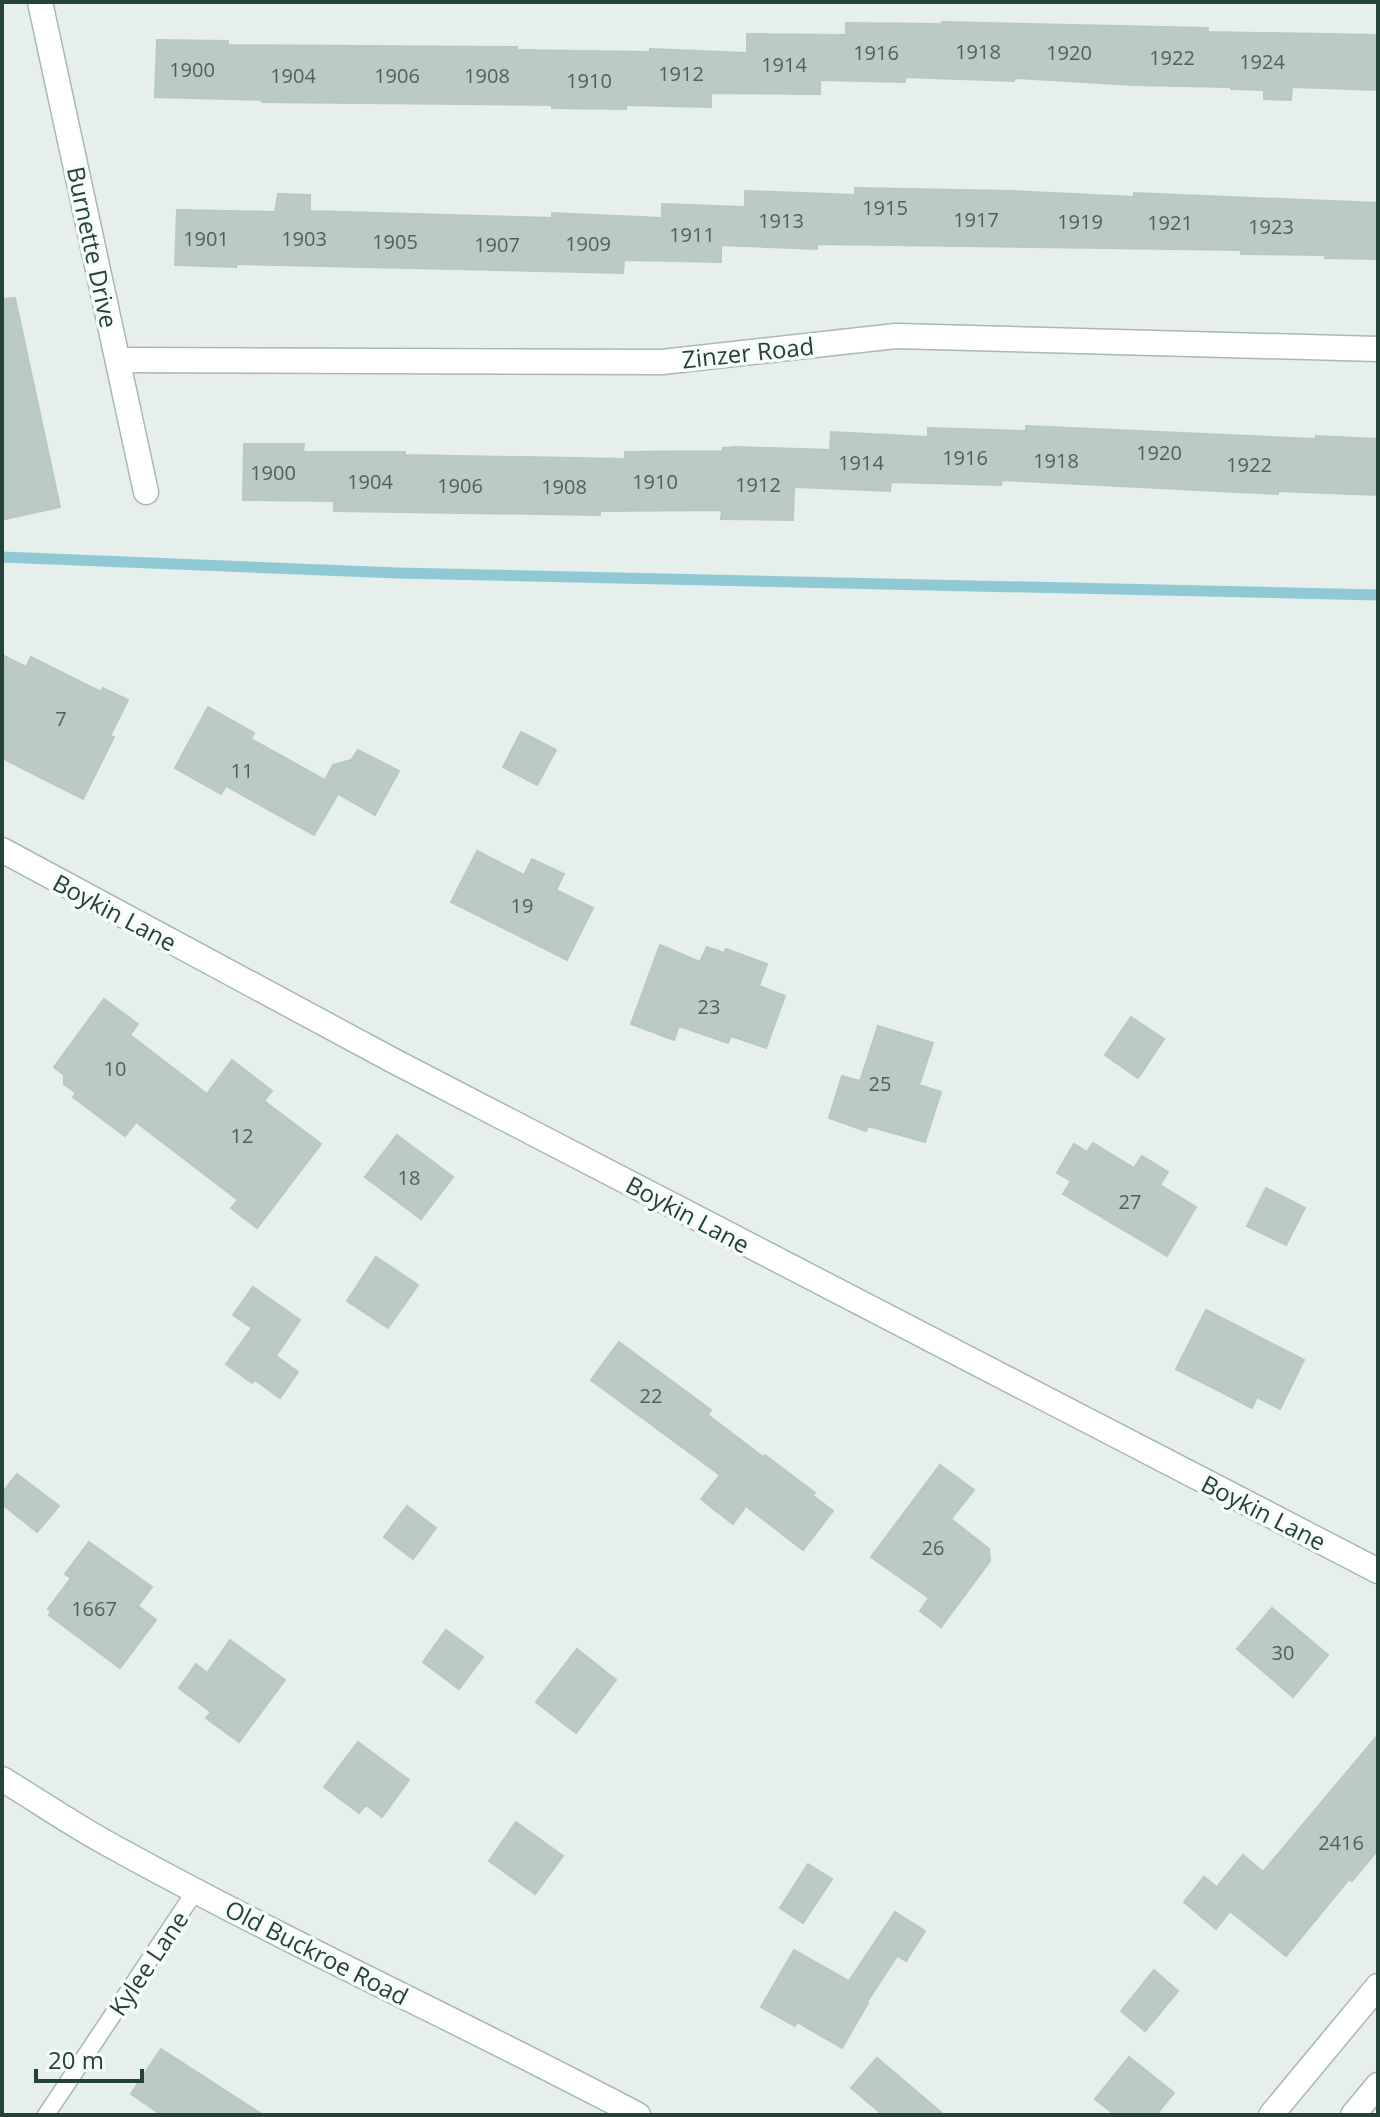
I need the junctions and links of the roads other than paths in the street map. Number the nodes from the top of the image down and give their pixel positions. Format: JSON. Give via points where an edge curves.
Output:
{"nodes":[{"id":1,"x":40,"y":2,"type":"edge"},
{"id":2,"x":1378,"y":349,"type":"edge"},
{"id":3,"x":118,"y":360,"type":"junction"},
{"id":4,"x":146,"y":492,"type":"dead end"},
{"id":5,"x":2,"y":850,"type":"edge"},
{"id":6,"x":1378,"y":1571,"type":"edge"},
{"id":7,"x":2,"y":1779,"type":"edge"},
{"id":8,"x":196,"y":1890,"type":"junction"},
{"id":9,"x":1378,"y":1986,"type":"edge"},
{"id":10,"x":1378,"y":2085,"type":"edge"},
{"id":11,"x":46,"y":2115,"type":"edge"},
{"id":12,"x":638,"y":2115,"type":"edge"},
{"id":13,"x":1271,"y":2115,"type":"edge"},
{"id":14,"x":1353,"y":2115,"type":"edge"}],
"edges":[{"from":1,"to":3,"type":"street","name":"Burnette Drive"},
{"from":2,"to":3,"type":"street","name":"Zinzer Road","via":[[896,336],[662,362]]},
{"from":3,"to":4,"type":"street","name":"Burnette Drive"},
{"from":5,"to":6,"type":"street","name":"Boykin Lane","via":[[392,1060]]},
{"from":7,"to":8,"type":"street","name":"Old Buckroe Road"},
{"from":8,"to":11,"type":"lane","name":"Kylee Lane"},
{"from":8,"to":12,"type":"street","name":"Old Buckroe Road"},
{"from":9,"to":13,"type":"street"},
{"from":10,"to":14,"type":"street"}]}
